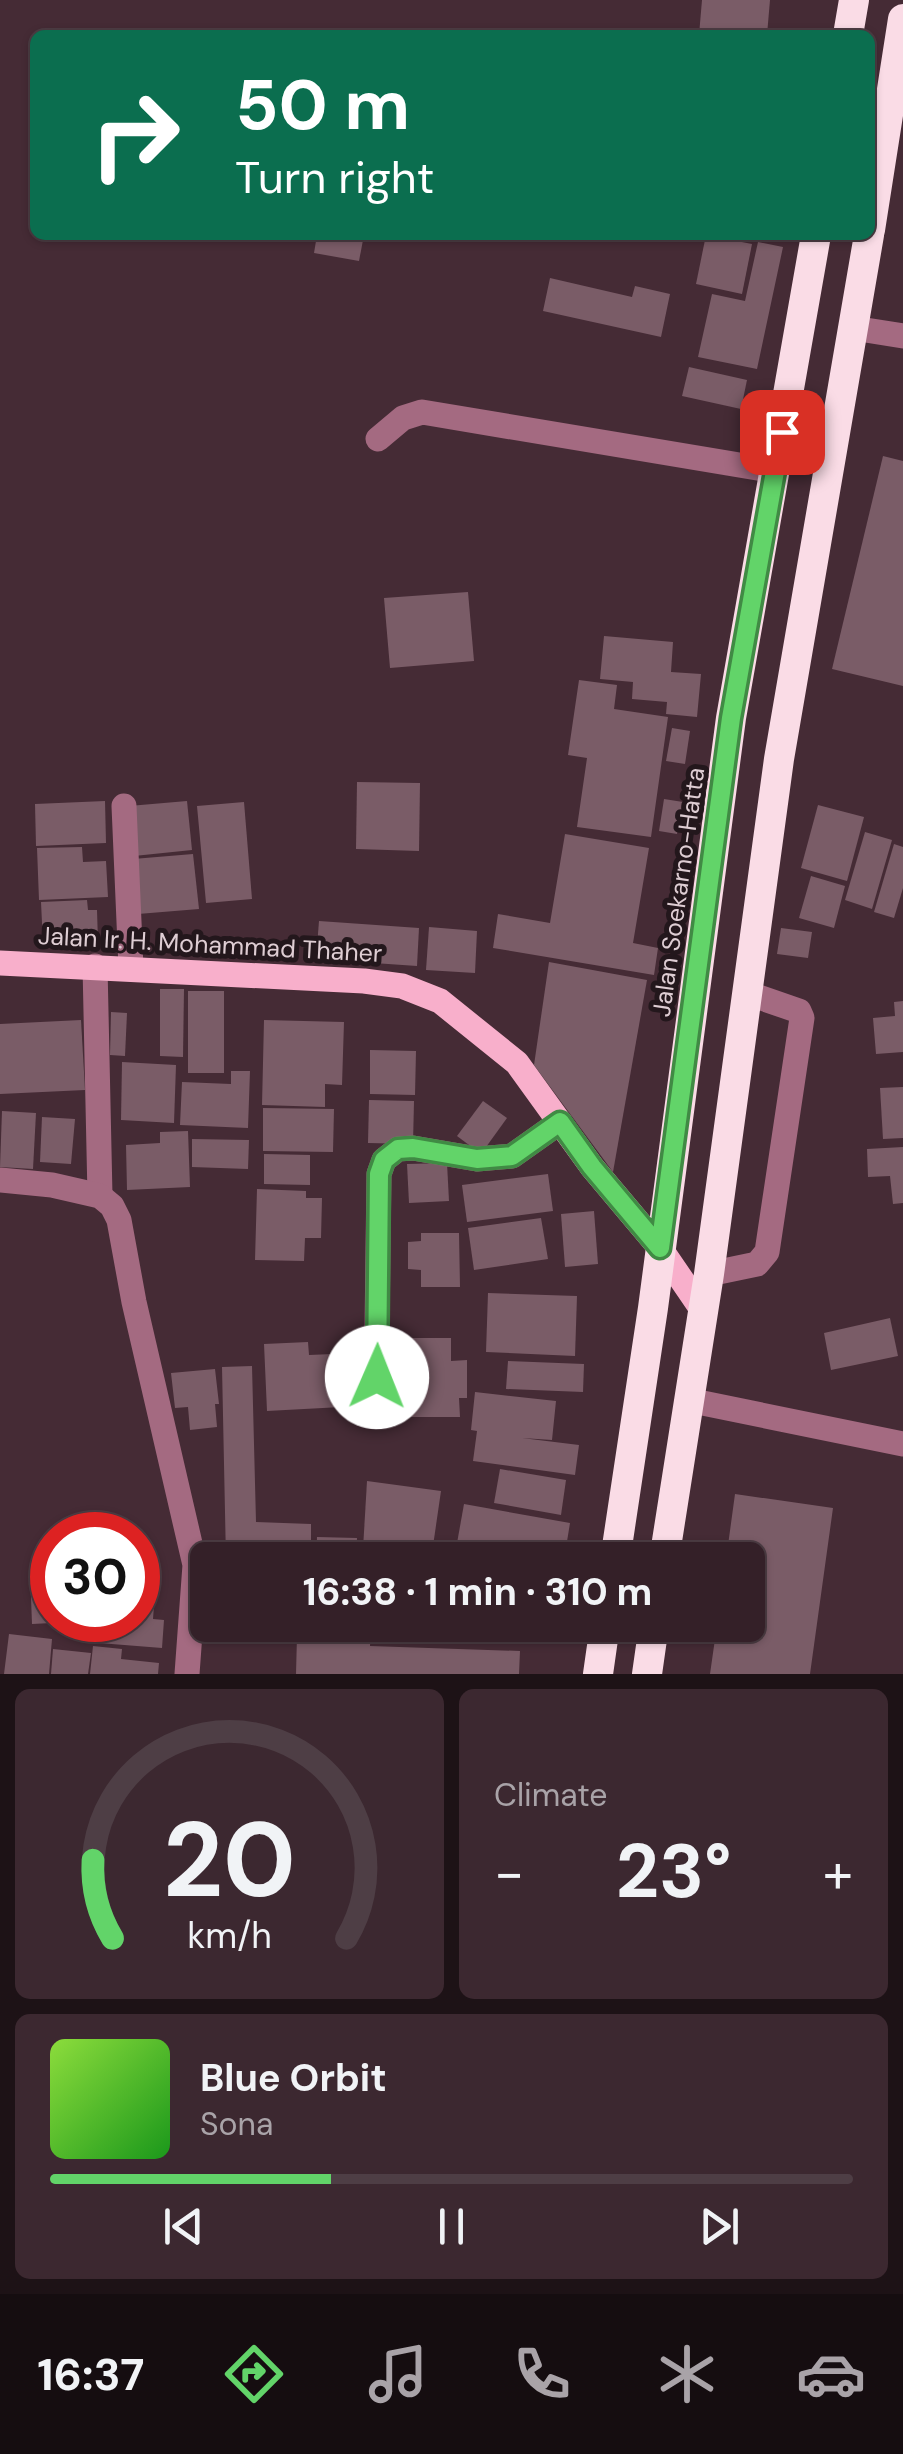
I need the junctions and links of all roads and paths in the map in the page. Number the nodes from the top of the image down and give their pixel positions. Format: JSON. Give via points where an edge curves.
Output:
{"nodes":[{"id":1,"x":854,"y":0,"type":"edge"},
{"id":2,"x":903,"y":19,"type":"edge"},
{"id":3,"x":849,"y":30,"type":"edge"},
{"id":4,"x":875,"y":200,"type":"edge"},
{"id":5,"x":815,"y":240,"type":"edge"},
{"id":6,"x":869,"y":240,"type":"edge"},
{"id":7,"x":853,"y":328,"type":"junction"},
{"id":8,"x":903,"y":336,"type":"edge"},
{"id":9,"x":378,"y":438,"type":"dead end"},
{"id":10,"x":775,"y":471,"type":"junction"},
{"id":11,"x":124,"y":806,"type":"dead end"},
{"id":12,"x":0,"y":963,"type":"edge"},
{"id":13,"x":95,"y":966,"type":"junction"},
{"id":14,"x":130,"y":968,"type":"junction"},
{"id":15,"x":747,"y":993,"type":"junction"},
{"id":16,"x":560,"y":1122,"type":"junction"},
{"id":17,"x":0,"y":1180,"type":"edge"},
{"id":18,"x":100,"y":1196,"type":"junction"},
{"id":19,"x":660,"y":1248,"type":"junction"},
{"id":20,"x":709,"y":1274,"type":"junction"},
{"id":21,"x":703,"y":1312,"type":"junction"},
{"id":22,"x":688,"y":1400,"type":"junction"},
{"id":23,"x":376,"y":1408,"type":"dead end"},
{"id":24,"x":903,"y":1444,"type":"edge"},
{"id":25,"x":618,"y":1542,"type":"edge"},
{"id":26,"x":667,"y":1542,"type":"edge"},
{"id":27,"x":603,"y":1642,"type":"edge"},
{"id":28,"x":652,"y":1642,"type":"edge"},
{"id":29,"x":187,"y":1674,"type":"edge"},
{"id":30,"x":598,"y":1674,"type":"edge"},
{"id":31,"x":647,"y":1674,"type":"edge"}],
"edges":[{"from":1,"to":3,"type":"highway"},
{"from":2,"to":4,"type":"highway"},
{"from":5,"to":10,"type":"highway","name":"Jalan Soekarno-Hatta"},
{"from":6,"to":7,"type":"highway"},
{"from":7,"to":8,"type":"street"},
{"from":7,"to":15,"type":"highway","via":[[779,759]]},
{"from":9,"to":10,"type":"street","via":[[422,412]]},
{"from":10,"to":19,"type":"highway","name":"Jalan Soekarno-Hatta","via":[[731,718]]},
{"from":11,"to":14,"type":"street"},
{"from":12,"to":13,"type":"main road","name":"Jalan Ir. H. Mohammad Thaher"},
{"from":13,"to":14,"type":"main road","name":"Jalan Ir. H. Mohammad Thaher"},
{"from":13,"to":18,"type":"street"},
{"from":14,"to":16,"type":"main road","name":"Jalan Ir. H. Mohammad Thaher","via":[[402,986],[440,1001],[517,1063]]},
{"from":15,"to":20,"type":"highway"},
{"from":15,"to":20,"type":"street","via":[[802,1018],[767,1252],[758,1264]]},
{"from":16,"to":19,"type":"main road","name":"Jalan Ir. H. Mohammad Thaher"},
{"from":16,"to":23,"type":"street","via":[[512,1156],[477,1159],[413,1148],[384,1160]]},
{"from":17,"to":18,"type":"street"},
{"from":18,"to":29,"type":"street","via":[[120,1220],[195,1565]]},
{"from":19,"to":21,"type":"main road","name":"Jalan Ir. H. Mohammad Thaher"},
{"from":19,"to":25,"type":"highway","name":"Jalan Soekarno-Hatta"},
{"from":20,"to":21,"type":"highway"},
{"from":21,"to":22,"type":"highway"},
{"from":22,"to":24,"type":"street"},
{"from":22,"to":26,"type":"highway"},
{"from":27,"to":30,"type":"highway"},
{"from":28,"to":31,"type":"highway"}]}
